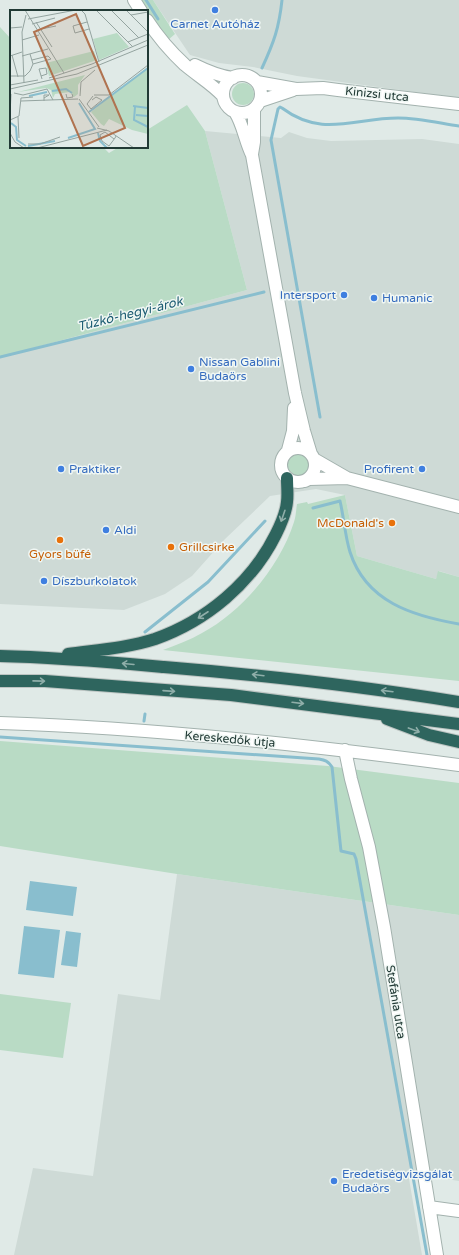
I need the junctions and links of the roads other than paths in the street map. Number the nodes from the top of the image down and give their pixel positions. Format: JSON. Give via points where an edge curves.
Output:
{"nodes":[{"id":1,"x":134,"y":0,"type":"edge"},
{"id":2,"x":140,"y":10,"type":"edge"},
{"id":3,"x":148,"y":22,"type":"edge"},
{"id":4,"x":176,"y":55,"type":"junction"},
{"id":5,"x":233,"y":78,"type":"junction"},
{"id":6,"x":257,"y":82,"type":"junction"},
{"id":7,"x":296,"y":89,"type":"junction"},
{"id":8,"x":224,"y":96,"type":"junction"},
{"id":9,"x":459,"y":104,"type":"edge"},
{"id":10,"x":257,"y":105,"type":"junction"},
{"id":11,"x":235,"y":112,"type":"junction"},
{"id":12,"x":252,"y":155,"type":"junction"},
{"id":13,"x":295,"y":393,"type":"junction"},
{"id":14,"x":288,"y":450,"type":"junction"},
{"id":15,"x":313,"y":456,"type":"junction"},
{"id":16,"x":286,"y":478,"type":"junction"},
{"id":17,"x":347,"y":478,"type":"junction"},
{"id":18,"x":305,"y":480,"type":"junction"},
{"id":19,"x":459,"y":507,"type":"edge"},
{"id":20,"x":0,"y":656,"type":"edge"},
{"id":21,"x":46,"y":657,"type":"junction"},
{"id":22,"x":0,"y":680,"type":"edge"},
{"id":23,"x":459,"y":702,"type":"edge"},
{"id":24,"x":365,"y":711,"type":"junction"},
{"id":25,"x":0,"y":723,"type":"edge"},
{"id":26,"x":459,"y":724,"type":"edge"},
{"id":27,"x":459,"y":742,"type":"edge"},
{"id":28,"x":345,"y":750,"type":"junction"},
{"id":29,"x":459,"y":765,"type":"edge"},
{"id":30,"x":429,"y":1207,"type":"junction"},
{"id":31,"x":459,"y":1211,"type":"edge"},
{"id":32,"x":437,"y":1255,"type":"edge"}],
"edges":[{"from":1,"to":2,"type":"street"},
{"from":3,"to":4,"type":"street","via":[[158,37]]},
{"from":4,"to":5,"type":"street","via":[[207,71]]},
{"from":4,"to":8,"type":"street"},
{"from":5,"to":6,"type":"street","via":[[246,76]]},
{"from":5,"to":8,"type":"street","via":[[226,86]]},
{"from":6,"to":7,"type":"street","name":"Kinizsi utca"},
{"from":6,"to":10,"type":"street","via":[[261,93]]},
{"from":7,"to":9,"type":"street","name":"Kinizsi utca","via":[[338,90]]},
{"from":7,"to":10,"type":"street","name":"Kinizsi utca"},
{"from":8,"to":11,"type":"street","via":[[227,106]]},
{"from":10,"to":11,"type":"street","via":[[245,113]]},
{"from":10,"to":12,"type":"street"},
{"from":11,"to":12,"type":"street"},
{"from":12,"to":13,"type":"street"},
{"from":13,"to":14,"type":"street","via":[[293,431]]},
{"from":13,"to":15,"type":"street"},
{"from":14,"to":15,"type":"street","via":[[300,447]]},
{"from":14,"to":16,"type":"street","via":[[280,464]]},
{"from":15,"to":17,"type":"street"},
{"from":15,"to":18,"type":"street","via":[[314,471]]},
{"from":16,"to":18,"type":"street","via":[[296,482]]},
{"from":16,"to":21,"type":"highway","one_way":true,"via":[[287,503],[271,544],[250,574],[223,601],[192,622],[155,639],[128,646]]},
{"from":17,"to":18,"type":"street"},
{"from":17,"to":19,"type":"street"},
{"from":20,"to":21,"type":"highway"},
{"from":23,"to":21,"type":"highway","one_way":true,"via":[[234,672]]},
{"from":22,"to":24,"type":"highway","one_way":true,"via":[[231,695]]},
{"from":24,"to":26,"type":"highway"},
{"from":24,"to":27,"type":"highway","one_way":true,"via":[[429,735]]},
{"from":25,"to":28,"type":"street","name":"Kereskedők útja","via":[[130,730]]},
{"from":28,"to":29,"type":"street","name":"Kereskedők útja"},
{"from":28,"to":30,"type":"street","name":"Stefánia utca","via":[[369,847],[384,927]]},
{"from":30,"to":31,"type":"street"},
{"from":30,"to":32,"type":"street","name":"Stefánia utca"}]}
